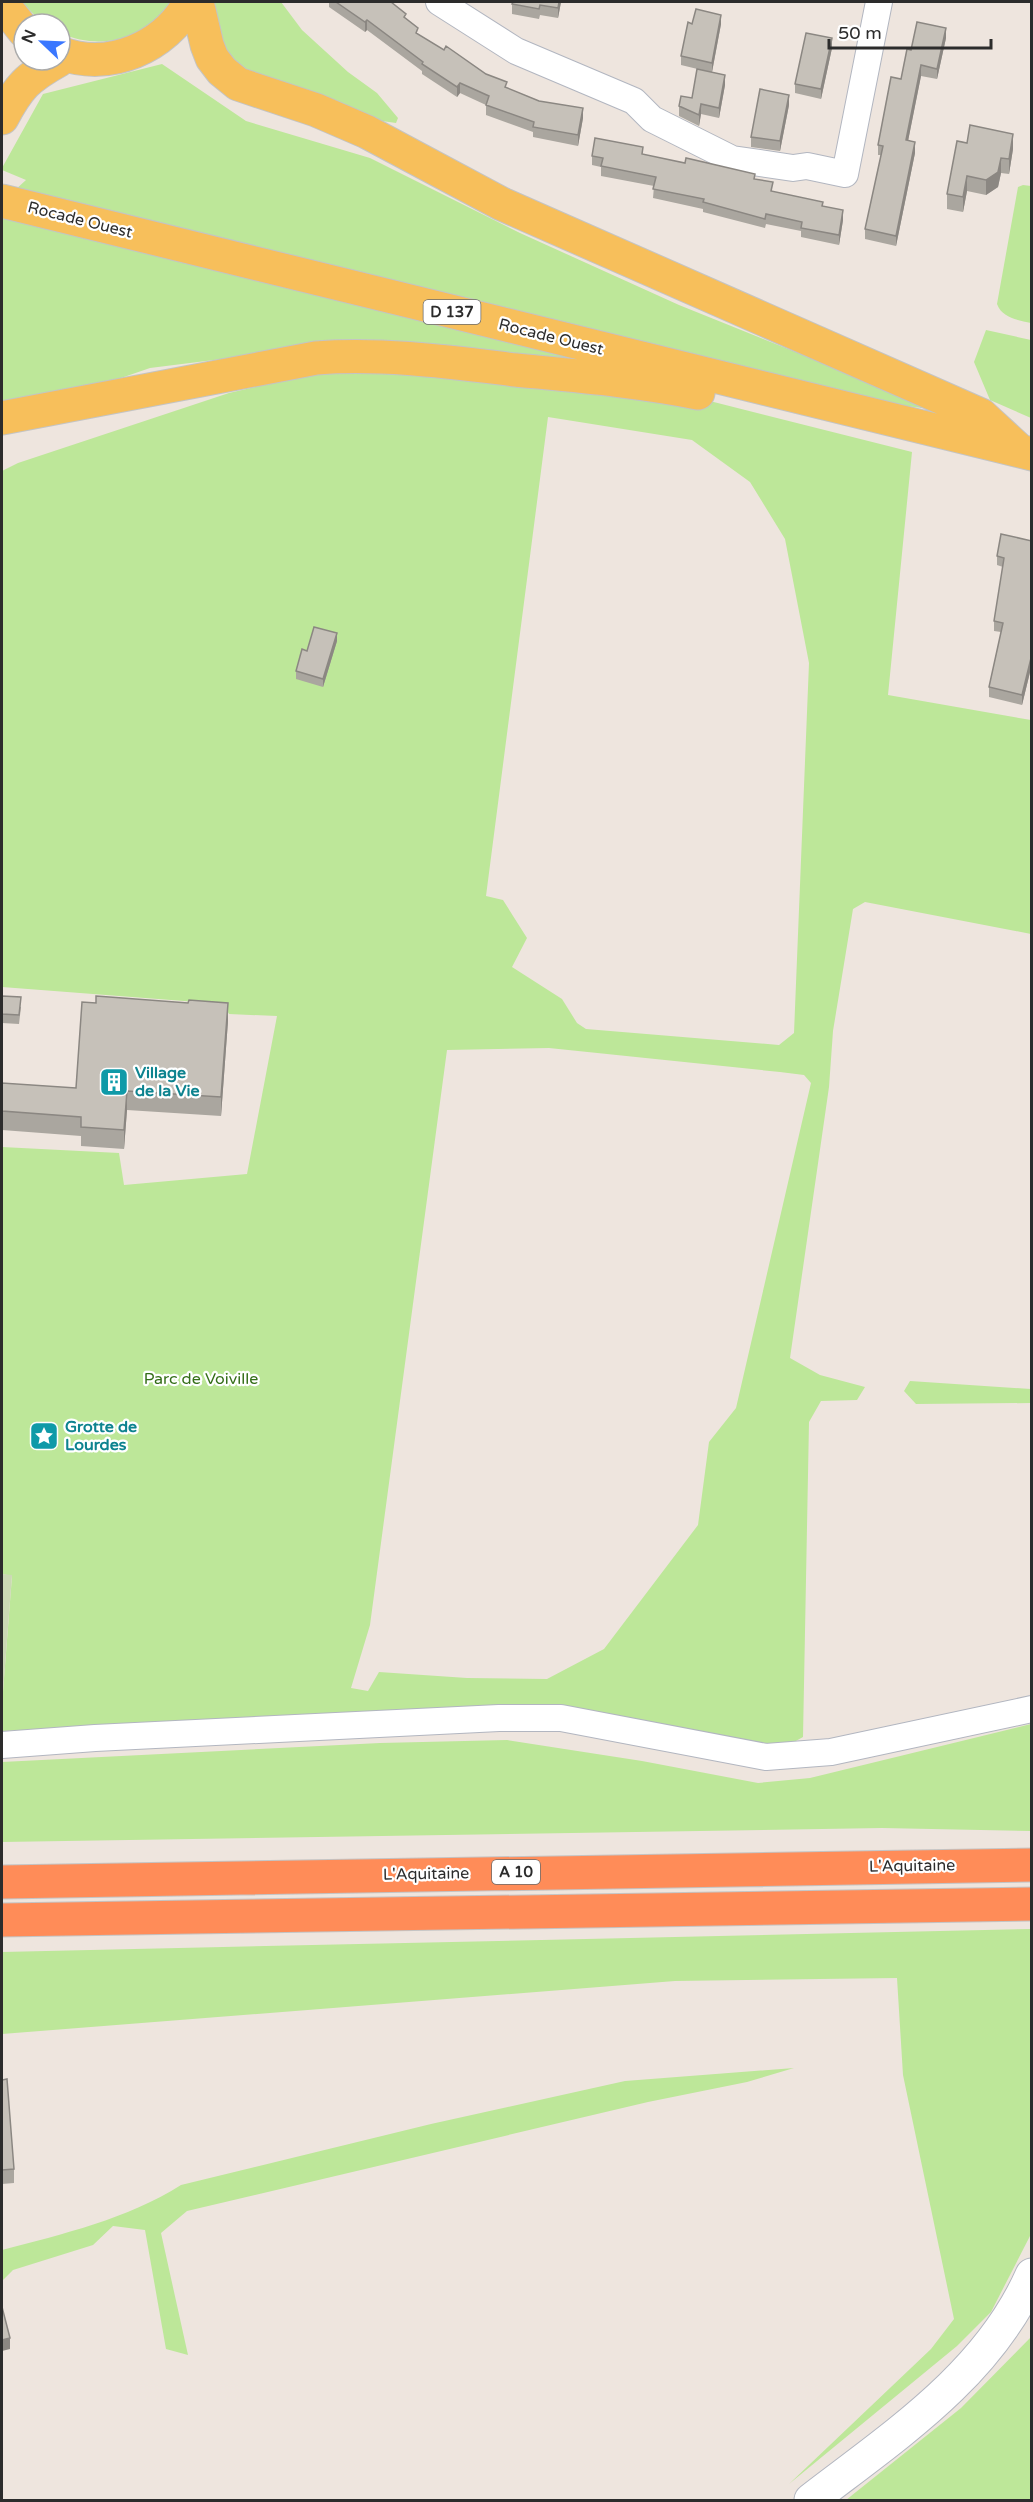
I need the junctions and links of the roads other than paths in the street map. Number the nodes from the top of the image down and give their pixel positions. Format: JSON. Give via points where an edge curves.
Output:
{"nodes":[{"id":1,"x":190,"y":2,"type":"edge"},
{"id":2,"x":197,"y":2,"type":"edge"},
{"id":3,"x":440,"y":2,"type":"edge"},
{"id":4,"x":879,"y":2,"type":"edge"},
{"id":5,"x":2,"y":3,"type":"edge"},
{"id":6,"x":12,"y":16,"type":"edge"},
{"id":7,"x":72,"y":58,"type":"edge"},
{"id":8,"x":37,"y":72,"type":"edge"},
{"id":9,"x":2,"y":118,"type":"edge"},
{"id":10,"x":8,"y":203,"type":"edge"},
{"id":11,"x":2,"y":418,"type":"edge"},
{"id":12,"x":890,"y":420,"type":"junction"},
{"id":13,"x":1026,"y":453,"type":"edge"},
{"id":14,"x":1032,"y":1709,"type":"edge"},
{"id":15,"x":2,"y":1744,"type":"edge"},
{"id":16,"x":1032,"y":1865,"type":"edge"},
{"id":17,"x":2,"y":1882,"type":"edge"},
{"id":18,"x":1032,"y":1904,"type":"edge"},
{"id":19,"x":2,"y":1920,"type":"edge"},
{"id":20,"x":1032,"y":2275,"type":"edge"},
{"id":21,"x":811,"y":2500,"type":"edge"}],
"edges":[{"from":1,"to":7,"type":"main road","via":[[170,30],[132,53],[111,58]]},
{"from":2,"to":13,"type":"main road","via":[[212,58],[238,84],[316,110],[366,132],[502,204],[981,415]]},
{"from":3,"to":4,"type":"street","via":[[516,51],[634,101],[652,119],[732,159],[845,174]]},
{"from":5,"to":6,"type":"main road"},
{"from":8,"to":9,"type":"main road","via":[[15,93]]},
{"from":10,"to":12,"type":"main road","name":"Rocade Ouest","number":"D 137"},
{"from":11,"to":12,"type":"main road","via":[[316,358],[393,356],[677,389],[788,411]]},
{"from":12,"to":13,"type":"main road","name":"Rocade Ouest"},
{"from":14,"to":15,"type":"street","via":[[831,1752],[766,1757],[561,1718]]},
{"from":16,"to":17,"type":"highway","name":"L'Aquitaine","number":"A 10"},
{"from":18,"to":19,"type":"highway"},
{"from":20,"to":21,"type":"street","via":[[1008,2319],[961,2379]]}]}
